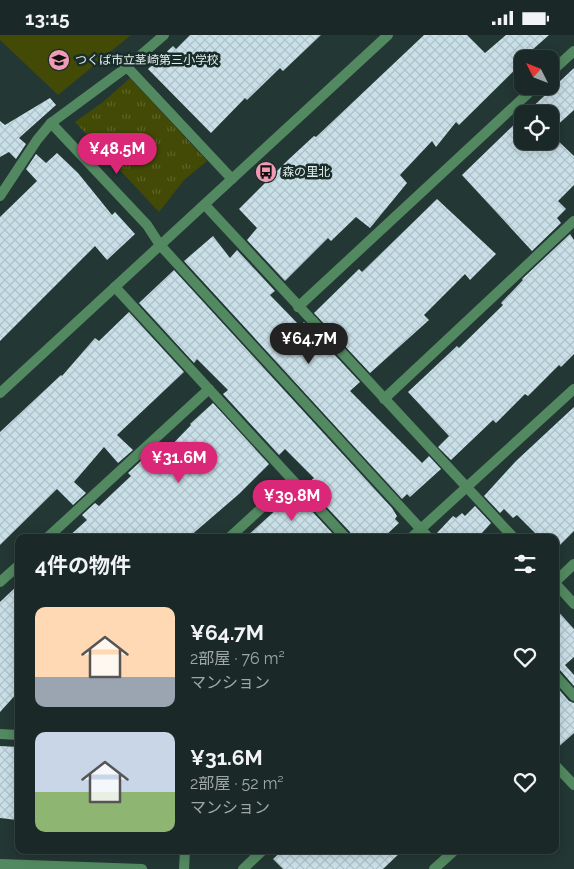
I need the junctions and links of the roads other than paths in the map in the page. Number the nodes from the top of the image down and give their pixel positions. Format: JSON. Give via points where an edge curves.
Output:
{"nodes":[{"id":1,"x":164,"y":35,"type":"edge"},
{"id":2,"x":388,"y":35,"type":"edge"},
{"id":3,"x":574,"y":51,"type":"edge"},
{"id":4,"x":559,"y":65,"type":"edge"},
{"id":5,"x":126,"y":67,"type":"junction"},
{"id":6,"x":526,"y":95,"type":"edge"},
{"id":7,"x":51,"y":123,"type":"junction"},
{"id":8,"x":232,"y":179,"type":"junction"},
{"id":9,"x":0,"y":196,"type":"edge"},
{"id":10,"x":205,"y":205,"type":"junction"},
{"id":11,"x":574,"y":221,"type":"edge"},
{"id":12,"x":160,"y":245,"type":"junction"},
{"id":13,"x":115,"y":287,"type":"junction"},
{"id":14,"x":298,"y":307,"type":"junction"},
{"id":15,"x":209,"y":389,"type":"junction"},
{"id":16,"x":574,"y":389,"type":"edge"},
{"id":17,"x":0,"y":393,"type":"edge"},
{"id":18,"x":384,"y":399,"type":"junction"},
{"id":19,"x":292,"y":480,"type":"junction"},
{"id":20,"x":466,"y":488,"type":"junction"},
{"id":21,"x":51,"y":534,"type":"edge"},
{"id":22,"x":233,"y":534,"type":"edge"},
{"id":23,"x":342,"y":534,"type":"edge"},
{"id":24,"x":424,"y":534,"type":"edge"},
{"id":25,"x":510,"y":534,"type":"edge"},
{"id":26,"x":574,"y":565,"type":"edge"},
{"id":27,"x":15,"y":569,"type":"edge"},
{"id":28,"x":559,"y":579,"type":"edge"},
{"id":29,"x":0,"y":582,"type":"edge"},
{"id":30,"x":559,"y":587,"type":"edge"},
{"id":31,"x":574,"y":604,"type":"edge"},
{"id":32,"x":559,"y":679,"type":"edge"},
{"id":33,"x":574,"y":696,"type":"edge"},
{"id":34,"x":0,"y":734,"type":"edge"},
{"id":35,"x":15,"y":735,"type":"edge"},
{"id":36,"x":559,"y":769,"type":"edge"},
{"id":37,"x":574,"y":785,"type":"edge"},
{"id":38,"x":185,"y":854,"type":"edge"},
{"id":39,"x":259,"y":854,"type":"edge"},
{"id":40,"x":451,"y":854,"type":"edge"},
{"id":41,"x":0,"y":864,"type":"edge"},
{"id":42,"x":142,"y":869,"type":"edge"},
{"id":43,"x":184,"y":869,"type":"edge"},
{"id":44,"x":243,"y":869,"type":"edge"},
{"id":45,"x":434,"y":869,"type":"edge"}],
"edges":[{"from":1,"to":5,"type":"street"},
{"from":2,"to":8,"type":"street"},
{"from":3,"to":4,"type":"street"},
{"from":5,"to":7,"type":"street"},
{"from":5,"to":8,"type":"street"},
{"from":6,"to":14,"type":"street"},
{"from":7,"to":9,"type":"street"},
{"from":7,"to":12,"type":"street","via":[[147,225]]},
{"from":8,"to":10,"type":"street"},
{"from":10,"to":12,"type":"street"},
{"from":10,"to":14,"type":"street"},
{"from":11,"to":18,"type":"street"},
{"from":12,"to":13,"type":"street"},
{"from":12,"to":24,"type":"street"},
{"from":13,"to":15,"type":"street"},
{"from":13,"to":17,"type":"street"},
{"from":14,"to":18,"type":"street"},
{"from":15,"to":19,"type":"street"},
{"from":15,"to":21,"type":"street"},
{"from":16,"to":20,"type":"street"},
{"from":18,"to":20,"type":"street"},
{"from":19,"to":22,"type":"street"},
{"from":19,"to":23,"type":"street"},
{"from":20,"to":24,"type":"street"},
{"from":20,"to":25,"type":"street"},
{"from":26,"to":28,"type":"street"},
{"from":27,"to":29,"type":"street"},
{"from":30,"to":31,"type":"street"},
{"from":32,"to":33,"type":"street"},
{"from":34,"to":35,"type":"street"},
{"from":36,"to":37,"type":"street"},
{"from":38,"to":43,"type":"street"},
{"from":39,"to":44,"type":"street"},
{"from":40,"to":45,"type":"street"},
{"from":41,"to":42,"type":"street"}]}
